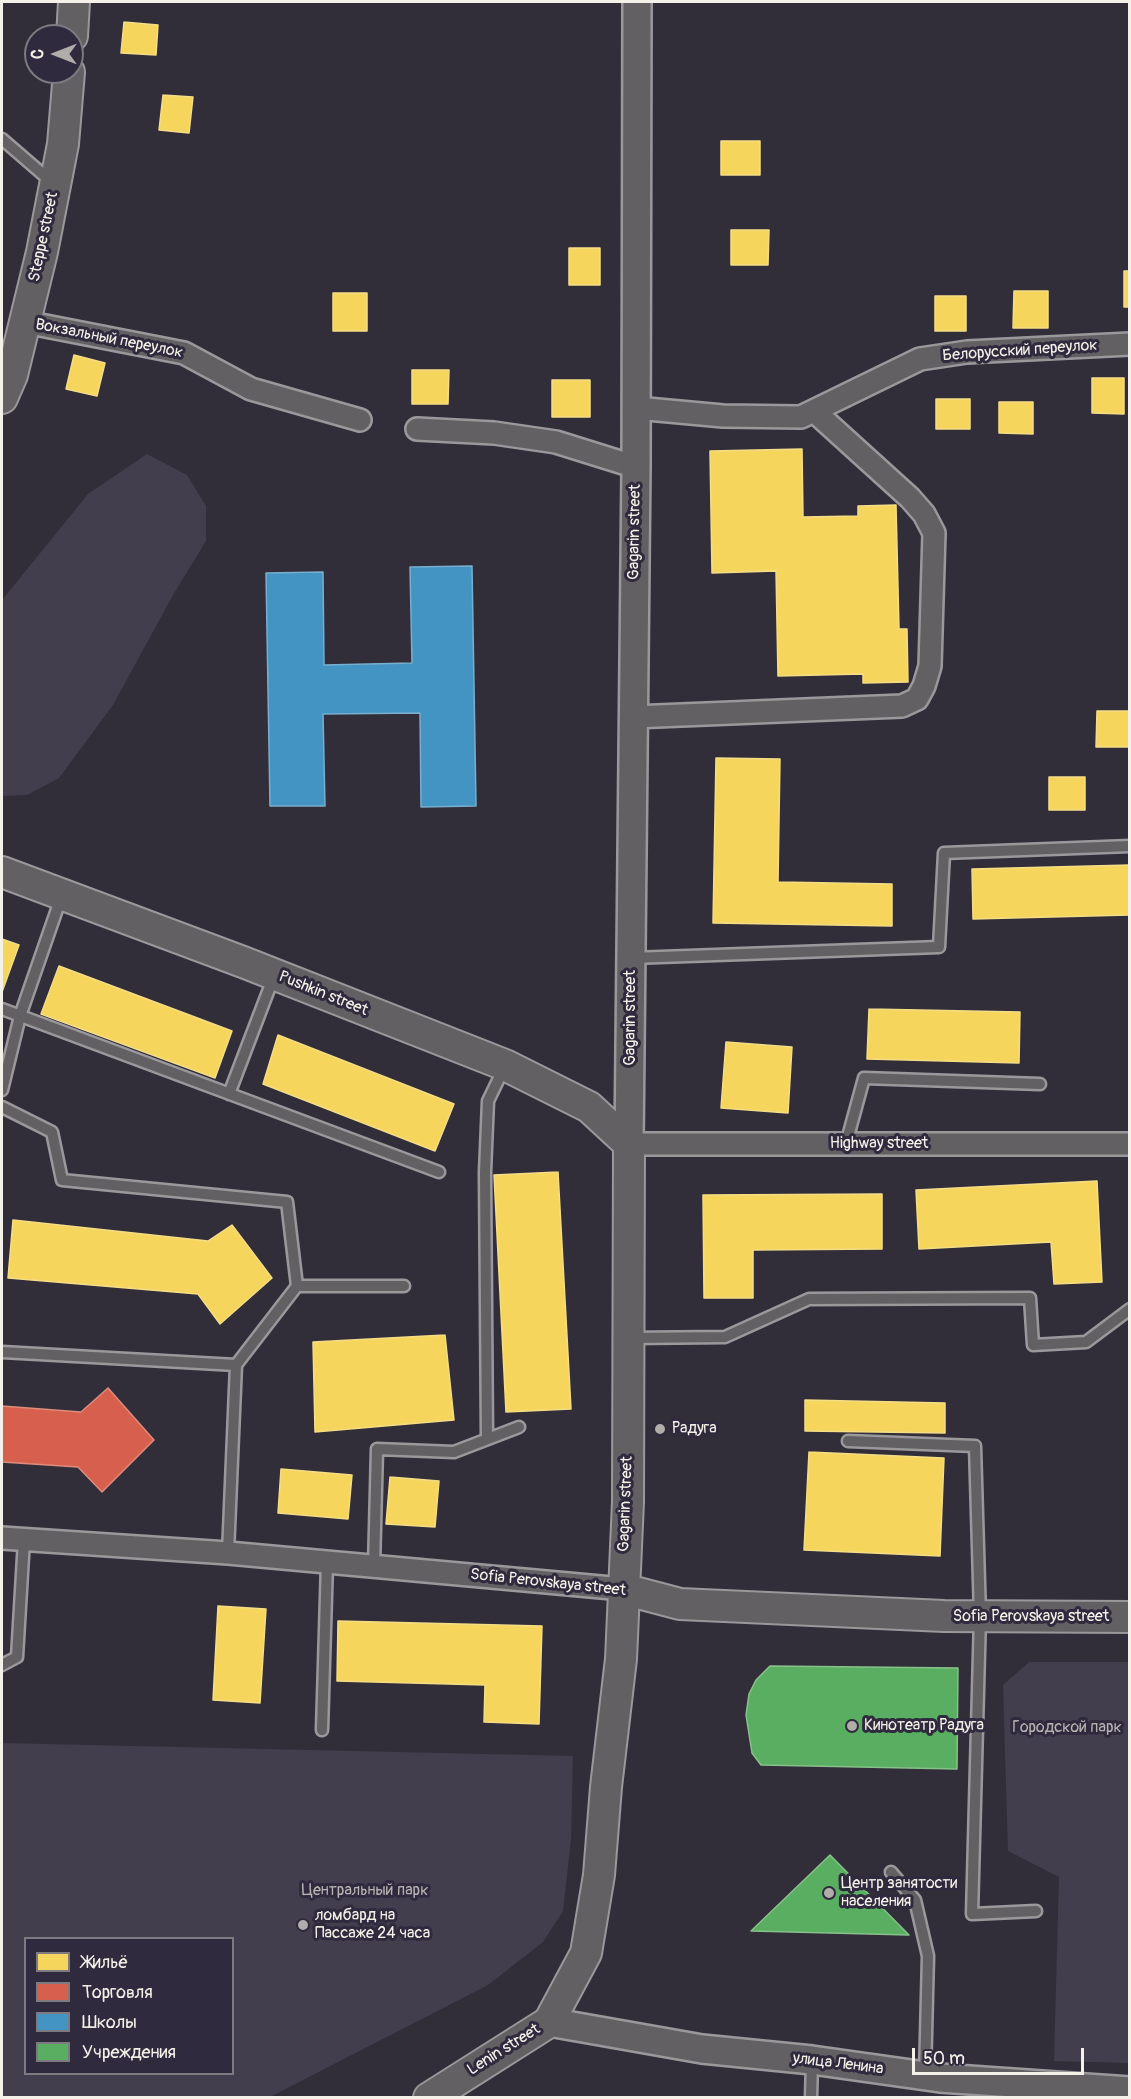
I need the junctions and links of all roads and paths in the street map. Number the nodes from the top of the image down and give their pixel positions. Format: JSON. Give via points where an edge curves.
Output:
{"nodes":[{"id":1,"x":74,"y":2,"type":"edge"},
{"id":2,"x":637,"y":2,"type":"edge"},
{"id":3,"x":73,"y":24,"type":"edge"},
{"id":4,"x":68,"y":84,"type":"edge"},
{"id":5,"x":2,"y":139,"type":"edge"},
{"id":6,"x":55,"y":185,"type":"junction"},
{"id":7,"x":25,"y":322,"type":"junction"},
{"id":8,"x":1130,"y":344,"type":"edge"},
{"id":9,"x":2,"y":398,"type":"edge"},
{"id":10,"x":636,"y":408,"type":"junction"},
{"id":11,"x":813,"y":411,"type":"junction"},
{"id":12,"x":360,"y":420,"type":"dead end"},
{"id":13,"x":417,"y":429,"type":"dead end"},
{"id":14,"x":636,"y":467,"type":"junction"},
{"id":15,"x":633,"y":717,"type":"junction"},
{"id":16,"x":1130,"y":846,"type":"edge"},
{"id":17,"x":2,"y":872,"type":"edge"},
{"id":18,"x":62,"y":894,"type":"junction"},
{"id":19,"x":631,"y":958,"type":"junction"},
{"id":20,"x":274,"y":974,"type":"junction"},
{"id":21,"x":2,"y":1009,"type":"edge"},
{"id":22,"x":20,"y":1016,"type":"junction"},
{"id":23,"x":505,"y":1065,"type":"junction"},
{"id":24,"x":1040,"y":1084,"type":"dead end"},
{"id":25,"x":2,"y":1090,"type":"edge"},
{"id":26,"x":229,"y":1094,"type":"junction"},
{"id":27,"x":2,"y":1107,"type":"edge"},
{"id":28,"x":630,"y":1144,"type":"junction"},
{"id":29,"x":846,"y":1144,"type":"junction"},
{"id":30,"x":1130,"y":1144,"type":"edge"},
{"id":31,"x":439,"y":1172,"type":"dead end"},
{"id":32,"x":297,"y":1286,"type":"junction"},
{"id":33,"x":404,"y":1286,"type":"dead end"},
{"id":34,"x":1130,"y":1309,"type":"edge"},
{"id":35,"x":628,"y":1338,"type":"junction"},
{"id":36,"x":2,"y":1352,"type":"edge"},
{"id":37,"x":236,"y":1365,"type":"junction"},
{"id":38,"x":519,"y":1427,"type":"dead end"},
{"id":39,"x":487,"y":1439,"type":"junction"},
{"id":40,"x":848,"y":1441,"type":"dead end"},
{"id":41,"x":2,"y":1538,"type":"edge"},
{"id":42,"x":24,"y":1540,"type":"junction"},
{"id":43,"x":228,"y":1553,"type":"junction"},
{"id":44,"x":327,"y":1563,"type":"junction"},
{"id":45,"x":374,"y":1567,"type":"junction"},
{"id":46,"x":623,"y":1589,"type":"junction"},
{"id":47,"x":980,"y":1617,"type":"junction"},
{"id":48,"x":1130,"y":1617,"type":"edge"},
{"id":49,"x":2,"y":1665,"type":"edge"},
{"id":50,"x":322,"y":1730,"type":"dead end"},
{"id":51,"x":891,"y":1872,"type":"dead end"},
{"id":52,"x":1036,"y":1911,"type":"dead end"},
{"id":53,"x":549,"y":2022,"type":"junction"},
{"id":54,"x":812,"y":2060,"type":"junction"},
{"id":55,"x":925,"y":2076,"type":"junction"},
{"id":56,"x":1122,"y":2093,"type":"edge"},
{"id":57,"x":429,"y":2097,"type":"edge"},
{"id":58,"x":810,"y":2097,"type":"edge"}],
"edges":[{"from":1,"to":3,"type":"main road"},
{"from":2,"to":10,"type":"street","name":"Gagarin street"},
{"from":4,"to":6,"type":"main road","name":"Steppe street"},
{"from":5,"to":6,"type":"lane"},
{"from":6,"to":7,"type":"main road","name":"Steppe street"},
{"from":7,"to":9,"type":"main road","name":"Steppe street"},
{"from":7,"to":12,"type":"street","name":"Вокзальный переулок","via":[[184,353],[251,389]]},
{"from":8,"to":11,"type":"street","name":"Белорусский переулок","via":[[967,352],[920,359]]},
{"from":10,"to":11,"type":"street","name":"Белорусский переулок","via":[[779,417],[801,417]]},
{"from":10,"to":14,"type":"street","name":"Gagarin street"},
{"from":11,"to":15,"type":"street","via":[[910,498],[934,533],[930,666],[917,699],[902,706]]},
{"from":13,"to":14,"type":"street","via":[[494,433],[556,442]]},
{"from":14,"to":15,"type":"street","name":"Gagarin street"},
{"from":15,"to":19,"type":"street","name":"Gagarin street"},
{"from":16,"to":19,"type":"lane","via":[[944,853],[939,947]]},
{"from":17,"to":18,"type":"main road","name":"Pushkin street"},
{"from":18,"to":20,"type":"main road","name":"Pushkin street"},
{"from":18,"to":22,"type":"lane"},
{"from":19,"to":28,"type":"street","name":"Gagarin street"},
{"from":20,"to":23,"type":"main road","name":"Pushkin street"},
{"from":20,"to":26,"type":"lane"},
{"from":21,"to":22,"type":"lane"},
{"from":22,"to":25,"type":"lane"},
{"from":22,"to":26,"type":"lane"},
{"from":23,"to":28,"type":"main road","name":"Pushkin street","via":[[589,1107]]},
{"from":23,"to":39,"type":"lane","via":[[488,1101]]},
{"from":24,"to":29,"type":"lane","via":[[864,1078]]},
{"from":26,"to":31,"type":"lane"},
{"from":27,"to":32,"type":"lane","via":[[52,1132],[62,1180],[287,1202]]},
{"from":28,"to":29,"type":"street","name":"Highway street"},
{"from":28,"to":35,"type":"main road","name":"Gagarin street"},
{"from":29,"to":30,"type":"street","name":"Highway street"},
{"from":32,"to":33,"type":"lane"},
{"from":32,"to":37,"type":"lane"},
{"from":34,"to":35,"type":"lane","via":[[1086,1342],[1033,1345],[1030,1298],[809,1299],[725,1337]]},
{"from":35,"to":46,"type":"main road","name":"Gagarin street","via":[[628,1502]]},
{"from":36,"to":37,"type":"lane"},
{"from":37,"to":43,"type":"lane"},
{"from":38,"to":39,"type":"lane"},
{"from":39,"to":45,"type":"lane","via":[[454,1452],[377,1449]]},
{"from":40,"to":47,"type":"lane","via":[[975,1446]]},
{"from":41,"to":42,"type":"street","name":"Sofia Perovskaya street"},
{"from":42,"to":43,"type":"street","name":"Sofia Perovskaya street"},
{"from":42,"to":49,"type":"lane","via":[[17,1657]]},
{"from":43,"to":44,"type":"street","name":"Sofia Perovskaya street"},
{"from":44,"to":45,"type":"street","name":"Sofia Perovskaya street"},
{"from":44,"to":50,"type":"lane"},
{"from":45,"to":46,"type":"street","name":"Sofia Perovskaya street"},
{"from":46,"to":47,"type":"main road","name":"Sofia Perovskaya street","via":[[680,1604]]},
{"from":46,"to":53,"type":"main road","name":"Gagarin street","via":[[621,1659],[598,1886],[586,1953]]},
{"from":47,"to":48,"type":"main road","name":"Sofia Perovskaya street"},
{"from":47,"to":52,"type":"lane","via":[[972,1914]]},
{"from":51,"to":55,"type":"lane","via":[[915,1900],[928,1956]]},
{"from":53,"to":54,"type":"street","name":"улица Ленина","via":[[702,2049]]},
{"from":53,"to":57,"type":"main road","name":"Lenin street"},
{"from":54,"to":55,"type":"street","name":"улица Ленина"},
{"from":54,"to":58,"type":"lane"},
{"from":55,"to":56,"type":"street","name":"улица Ленина"}]}
